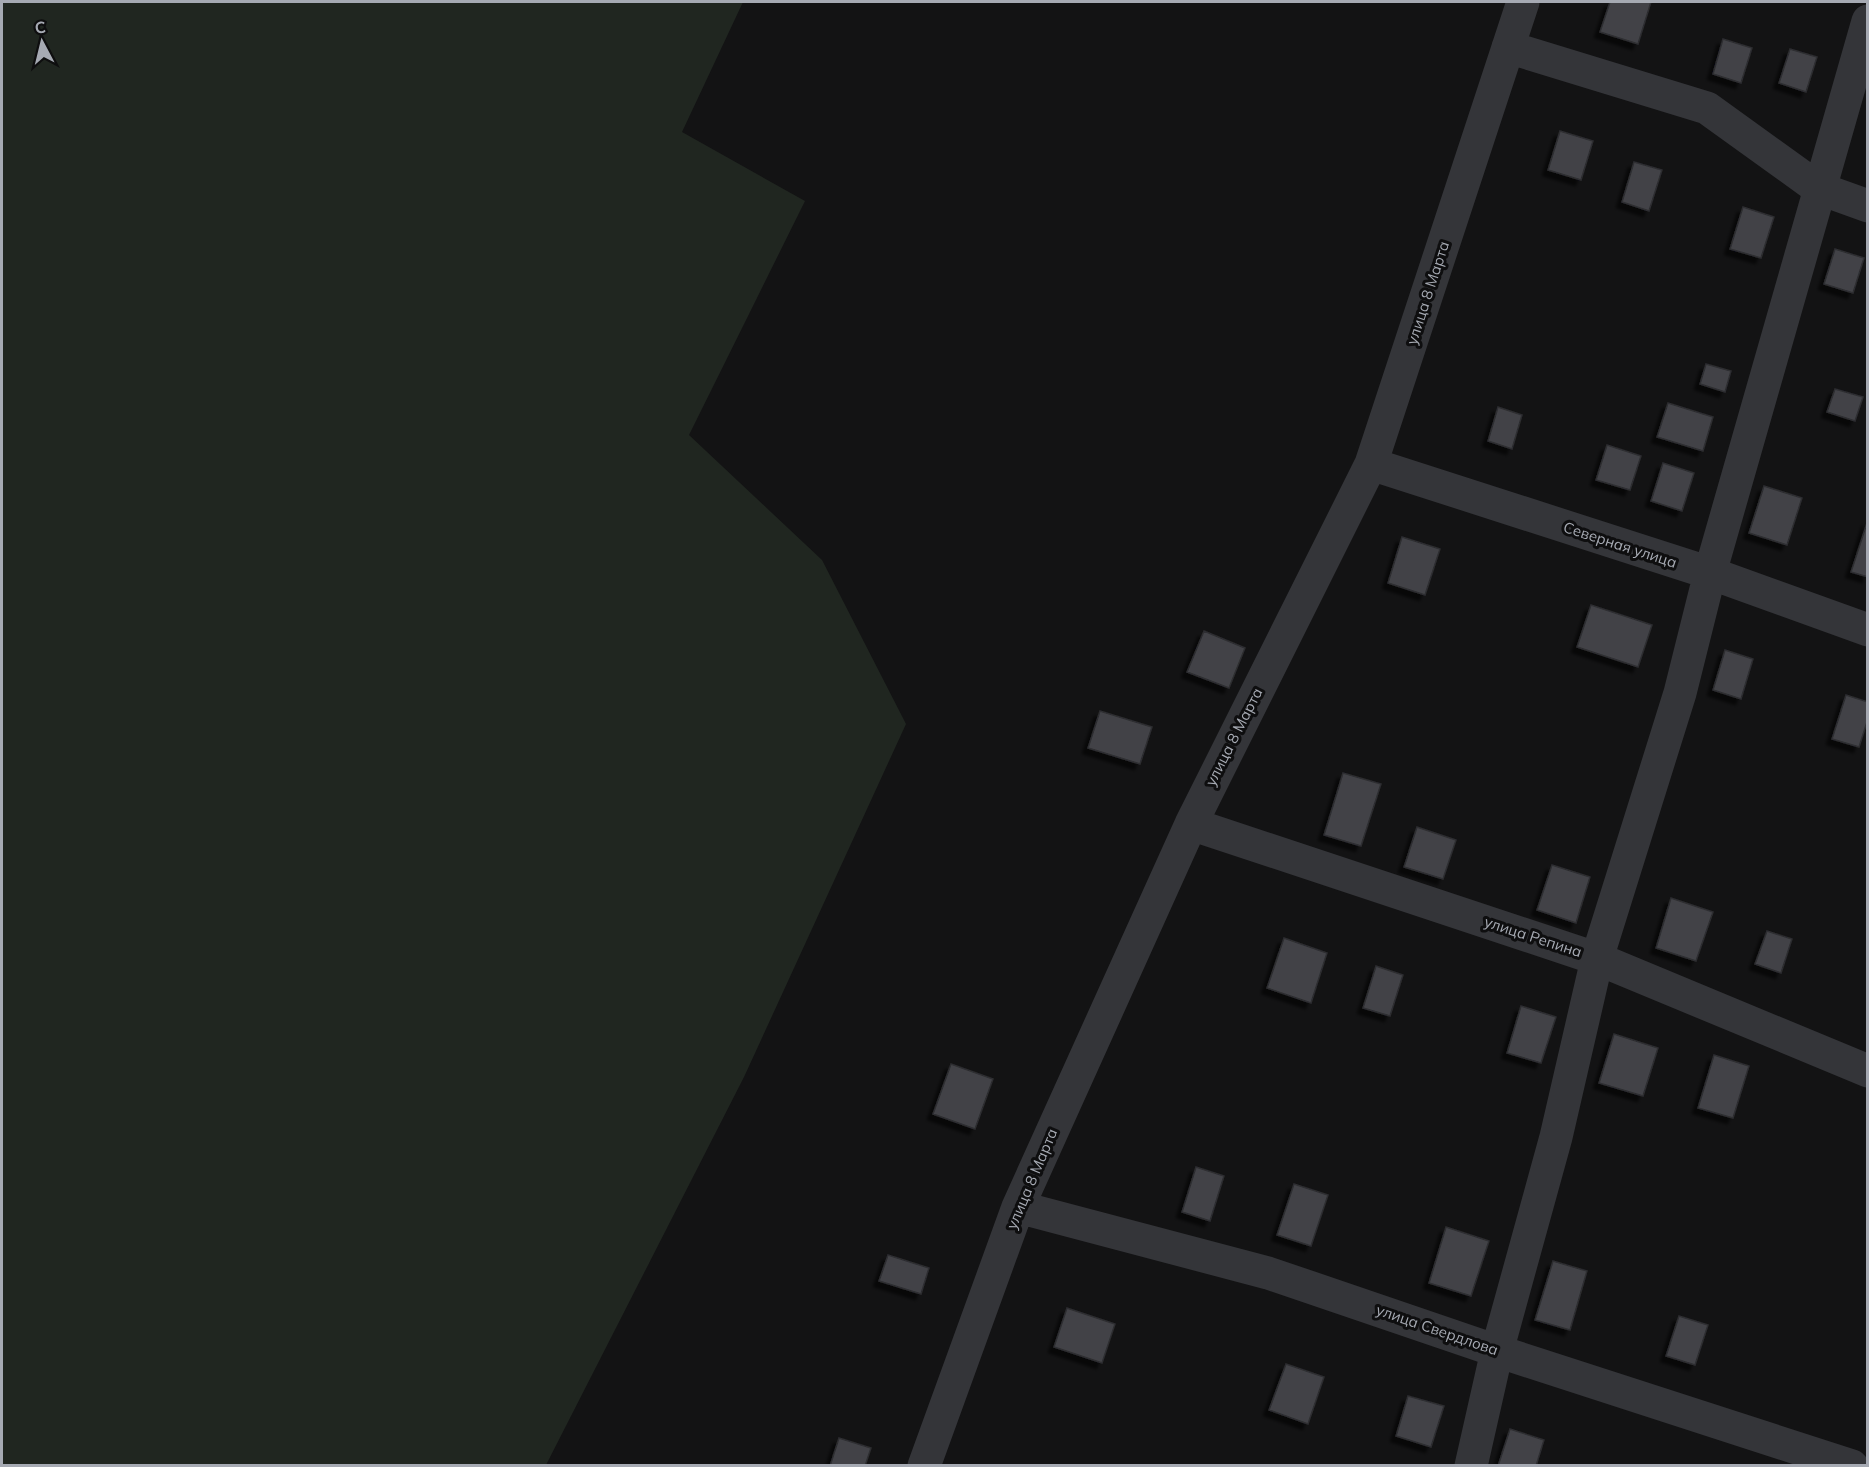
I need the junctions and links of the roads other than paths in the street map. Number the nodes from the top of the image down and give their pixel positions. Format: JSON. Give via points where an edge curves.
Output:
{"nodes":[{"id":1,"x":1523,"y":2,"type":"edge"},
{"id":2,"x":1868,"y":21,"type":"edge"},
{"id":3,"x":1508,"y":48,"type":"junction"},
{"id":4,"x":1818,"y":188,"type":"junction"},
{"id":5,"x":1868,"y":206,"type":"edge"},
{"id":6,"x":1371,"y":464,"type":"junction"},
{"id":7,"x":1710,"y":573,"type":"junction"},
{"id":8,"x":1868,"y":630,"type":"edge"},
{"id":9,"x":1191,"y":824,"type":"junction"},
{"id":10,"x":1598,"y":959,"type":"junction"},
{"id":11,"x":1868,"y":1071,"type":"edge"},
{"id":12,"x":1018,"y":1207,"type":"junction"},
{"id":13,"x":1497,"y":1351,"type":"junction"},
{"id":14,"x":924,"y":1466,"type":"edge"},
{"id":15,"x":1471,"y":1466,"type":"edge"},
{"id":16,"x":1852,"y":1466,"type":"edge"}],
"edges":[{"from":1,"to":3,"type":"street","name":"улица 8 Марта"},
{"from":2,"to":4,"type":"street"},
{"from":3,"to":4,"type":"street","via":[[1707,108]]},
{"from":3,"to":6,"type":"street","name":"улица 8 Марта"},
{"from":4,"to":5,"type":"street"},
{"from":4,"to":7,"type":"street"},
{"from":6,"to":7,"type":"street","name":"Северная улица"},
{"from":6,"to":9,"type":"street","name":"улица 8 Марта"},
{"from":7,"to":8,"type":"street","name":"Северная улица"},
{"from":7,"to":10,"type":"street","via":[[1680,693]]},
{"from":9,"to":10,"type":"street","name":"улица Репина"},
{"from":9,"to":12,"type":"street","name":"улица 8 Марта"},
{"from":10,"to":11,"type":"street","name":"улица Репина"},
{"from":10,"to":13,"type":"street","via":[[1556,1137]]},
{"from":12,"to":13,"type":"street","name":"улица Свердлова","via":[[1268,1273]]},
{"from":12,"to":14,"type":"street","name":"улица 8 Марта"},
{"from":13,"to":15,"type":"street"},
{"from":13,"to":16,"type":"street","name":"улица Свердлова"}]}
